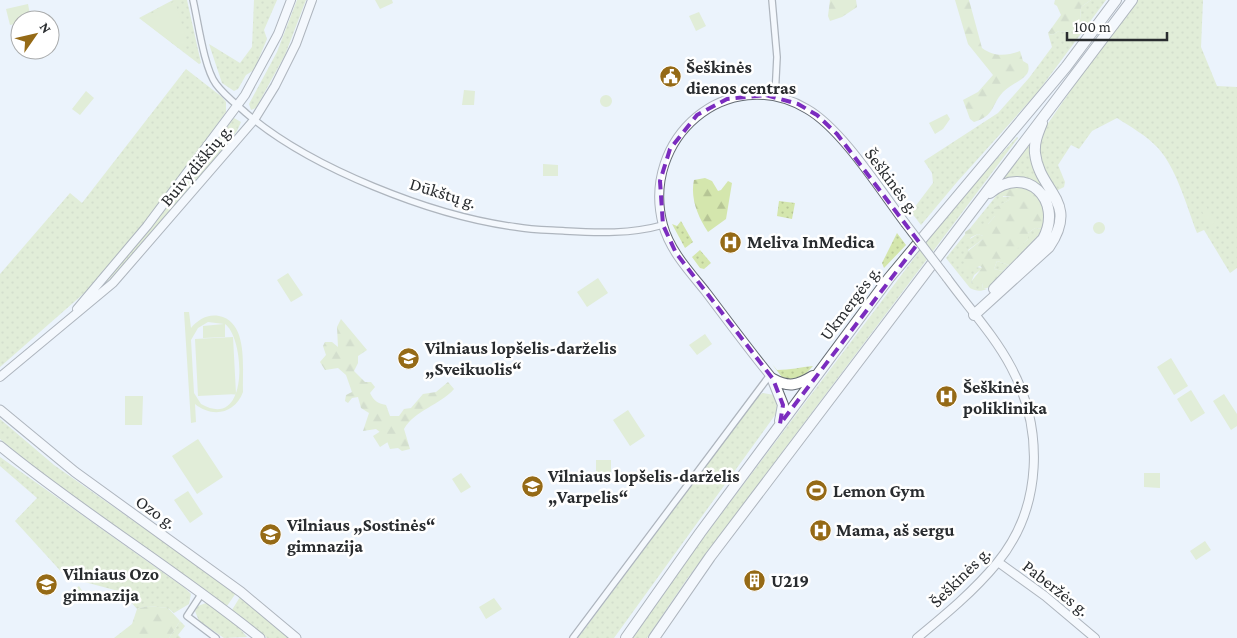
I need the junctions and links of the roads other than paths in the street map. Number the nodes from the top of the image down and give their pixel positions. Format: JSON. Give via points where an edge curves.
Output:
{"nodes":[{"id":1,"x":193,"y":0,"type":"edge"},
{"id":2,"x":291,"y":0,"type":"edge"},
{"id":3,"x":312,"y":0,"type":"edge"},
{"id":4,"x":772,"y":0,"type":"edge"},
{"id":5,"x":1116,"y":0,"type":"edge"},
{"id":6,"x":1132,"y":0,"type":"edge"},
{"id":7,"x":775,"y":97,"type":"junction"},
{"id":8,"x":237,"y":104,"type":"junction"},
{"id":9,"x":1047,"y":110,"type":"junction"},
{"id":10,"x":254,"y":120,"type":"junction"},
{"id":11,"x":980,"y":201,"type":"junction"},
{"id":12,"x":663,"y":225,"type":"junction"},
{"id":13,"x":972,"y":312,"type":"junction"},
{"id":14,"x":65,"y":322,"type":"junction"},
{"id":15,"x":818,"y":373,"type":"junction"},
{"id":16,"x":0,"y":377,"type":"edge"},
{"id":17,"x":771,"y":377,"type":"junction"},
{"id":18,"x":0,"y":410,"type":"edge"},
{"id":19,"x":780,"y":424,"type":"junction"},
{"id":20,"x":0,"y":446,"type":"edge"},
{"id":21,"x":998,"y":562,"type":"junction"},
{"id":22,"x":202,"y":593,"type":"junction"},
{"id":23,"x":216,"y":638,"type":"edge"},
{"id":24,"x":260,"y":638,"type":"edge"},
{"id":25,"x":296,"y":638,"type":"edge"},
{"id":26,"x":573,"y":638,"type":"edge"},
{"id":27,"x":626,"y":638,"type":"edge"},
{"id":28,"x":654,"y":638,"type":"edge"},
{"id":29,"x":917,"y":638,"type":"edge"},
{"id":30,"x":1095,"y":638,"type":"edge"}],
"edges":[{"from":1,"to":8,"type":"street","name":"Dūkštų g.","via":[[211,76]]},
{"from":2,"to":8,"type":"street","name":"Buivydiškių g.","via":[[261,68]]},
{"from":3,"to":10,"type":"street","name":"Buivydiškių g.","via":[[296,44]]},
{"from":4,"to":7,"type":"street","via":[[777,57]]},
{"from":5,"to":15,"type":"highway","name":"Ukmergės g.","via":[[1066,67],[889,278]]},
{"from":6,"to":9,"type":"highway"},
{"from":7,"to":12,"type":"street","name":"Šeškinės g.","via":[[756,94],[727,99],[697,115],[678,135],[662,171],[659,193]]},
{"from":7,"to":13,"type":"street","name":"Šeškinės g.","bridge":true,"via":[[803,106],[830,126]]},
{"from":8,"to":10,"type":"street","name":"Dūkštų g."},
{"from":8,"to":14,"type":"street","name":"Buivydiškių g.","via":[[147,226]]},
{"from":9,"to":11,"type":"highway"},
{"from":9,"to":13,"type":"highway","via":[[1036,137],[1035,155],[1059,204],[1057,233],[1049,247]]},
{"from":10,"to":12,"type":"street","name":"Dūkštų g.","via":[[321,162],[419,204],[453,214],[516,227],[581,232],[627,232]]},
{"from":10,"to":14,"type":"street","name":"Buivydiškių g.","via":[[114,283]]},
{"from":11,"to":13,"type":"highway","via":[[1003,184],[1025,183],[1042,194],[1049,206],[1050,219],[1043,240]]},
{"from":11,"to":28,"type":"highway","via":[[710,557]]},
{"from":12,"to":17,"type":"street","name":"Šeškinės g.","via":[[676,253]]},
{"from":13,"to":21,"type":"street","name":"Šeškinės g.","via":[[1018,381],[1035,445],[1028,500],[1014,537]]},
{"from":14,"to":16,"type":"street","name":"Buivydiškių g."},
{"from":15,"to":17,"type":"highway","via":[[794,386],[783,385]]},
{"from":15,"to":19,"type":"highway","name":"Ukmergės g."},
{"from":17,"to":19,"type":"highway","via":[[784,405]]},
{"from":17,"to":26,"type":"street"},
{"from":18,"to":25,"type":"main road","name":"Ozo g.","via":[[75,472],[241,592]]},
{"from":19,"to":27,"type":"highway","name":"Ukmergės g."},
{"from":20,"to":22,"type":"main road","via":[[46,483]]},
{"from":21,"to":29,"type":"street","name":"Šeškinės g.","via":[[973,589]]},
{"from":21,"to":30,"type":"street","name":"Paberžės g."},
{"from":22,"to":23,"type":"street","via":[[186,616]]},
{"from":22,"to":24,"type":"main road"}]}
